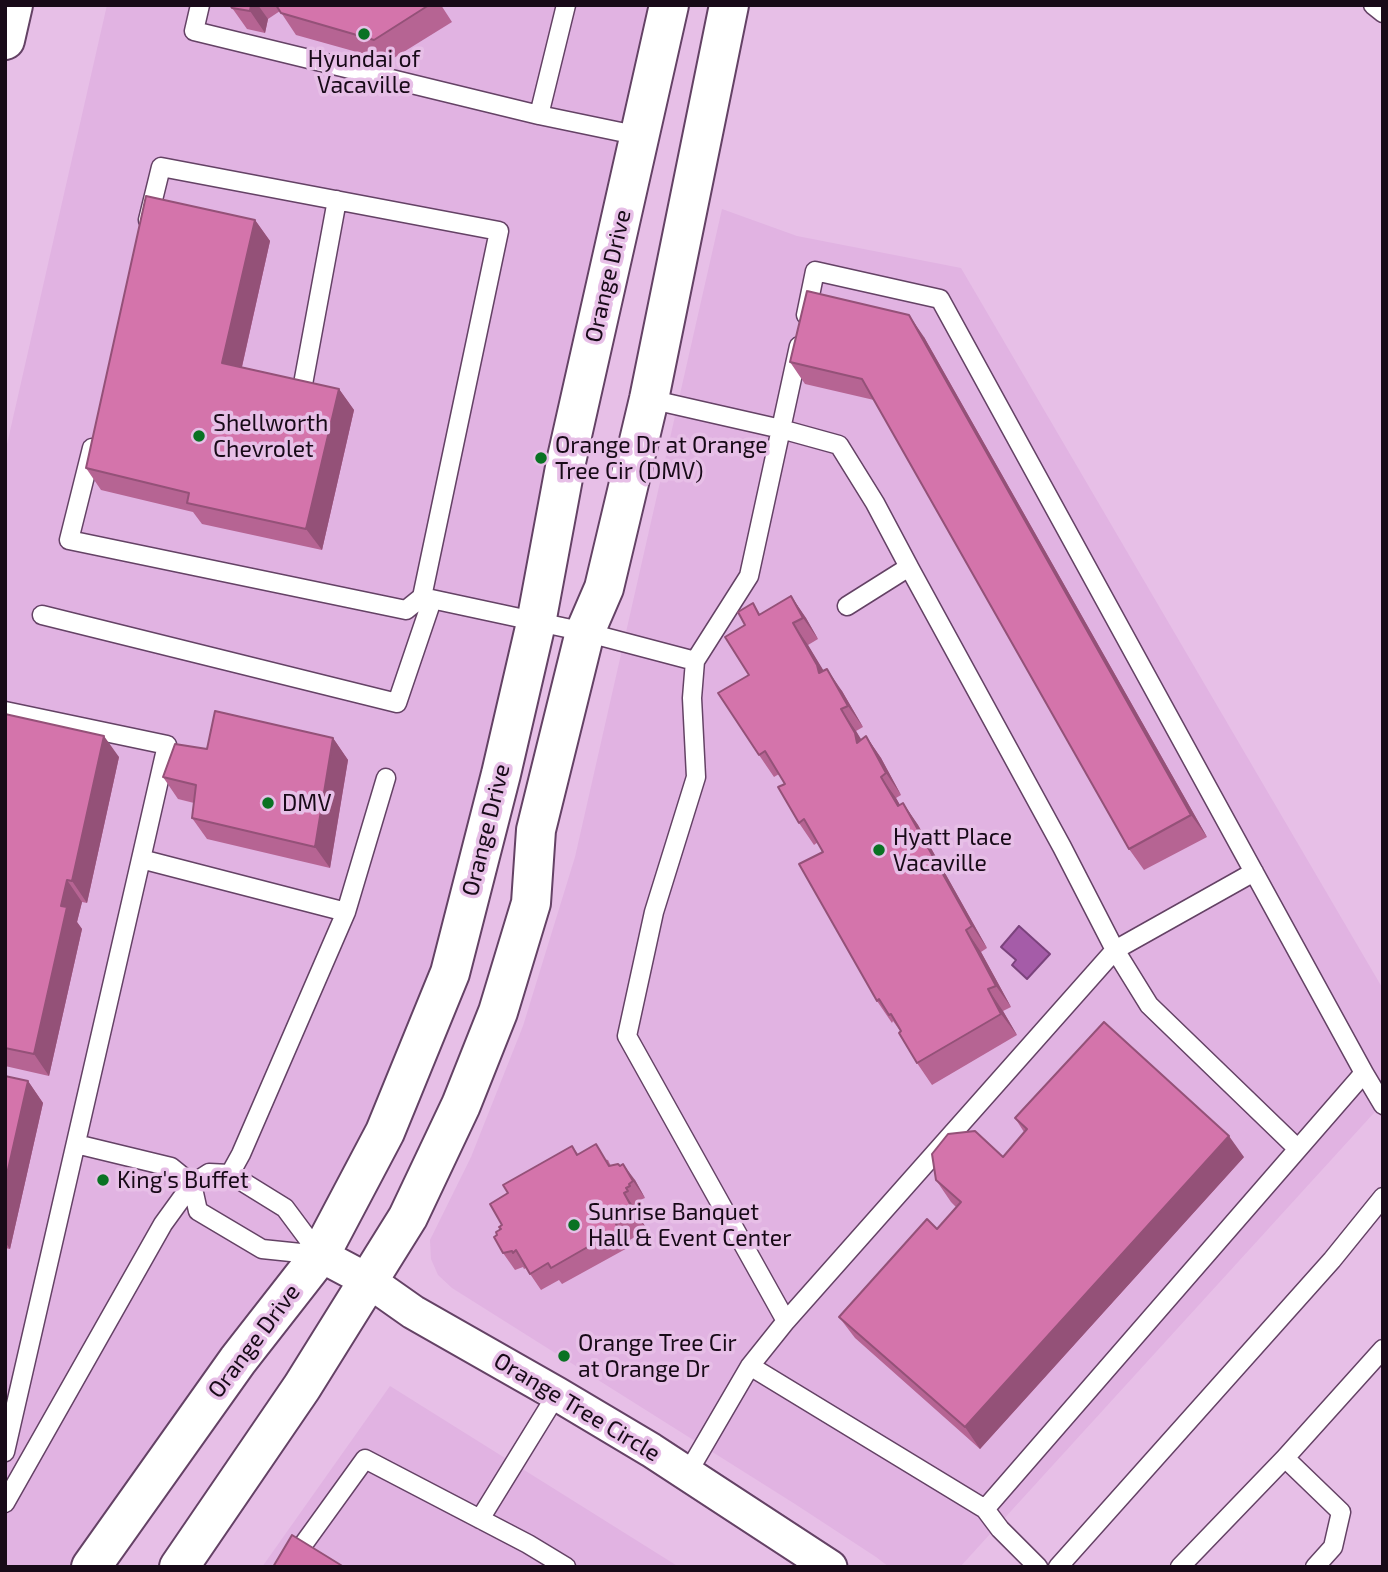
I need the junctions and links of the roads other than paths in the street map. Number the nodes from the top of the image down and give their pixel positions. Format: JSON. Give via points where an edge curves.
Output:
{"nodes":[{"id":1,"x":13,"y":5,"type":"edge"},
{"id":2,"x":200,"y":5,"type":"edge"},
{"id":3,"x":566,"y":5,"type":"edge"},
{"id":4,"x":669,"y":5,"type":"edge"},
{"id":5,"x":729,"y":5,"type":"edge"},
{"id":6,"x":1373,"y":5,"type":"edge"},
{"id":7,"x":1383,"y":13,"type":"edge"},
{"id":8,"x":5,"y":40,"type":"edge"},
{"id":9,"x":539,"y":115,"type":"junction"},
{"id":10,"x":640,"y":136,"type":"junction"},
{"id":11,"x":337,"y":200,"type":"junction"},
{"id":12,"x":144,"y":234,"type":"edge"},
{"id":13,"x":303,"y":384,"type":"edge"},
{"id":14,"x":649,"y":400,"type":"junction"},
{"id":15,"x":781,"y":429,"type":"junction"},
{"id":16,"x":95,"y":434,"type":"edge"},
{"id":17,"x":909,"y":567,"type":"junction"},
{"id":18,"x":427,"y":598,"type":"junction"},
{"id":19,"x":848,"y":606,"type":"dead end"},
{"id":20,"x":42,"y":615,"type":"dead end"},
{"id":21,"x":536,"y":622,"type":"junction"},
{"id":22,"x":585,"y":632,"type":"junction"},
{"id":23,"x":695,"y":661,"type":"junction"},
{"id":24,"x":5,"y":711,"type":"edge"},
{"id":25,"x":386,"y":778,"type":"dead end"},
{"id":26,"x":141,"y":859,"type":"junction"},
{"id":27,"x":1254,"y":872,"type":"junction"},
{"id":28,"x":346,"y":912,"type":"junction"},
{"id":29,"x":1115,"y":950,"type":"junction"},
{"id":30,"x":1364,"y":1073,"type":"junction"},
{"id":31,"x":1383,"y":1105,"type":"edge"},
{"id":32,"x":76,"y":1144,"type":"junction"},
{"id":33,"x":1298,"y":1149,"type":"junction"},
{"id":34,"x":230,"y":1174,"type":"junction"},
{"id":35,"x":192,"y":1184,"type":"junction"},
{"id":36,"x":1383,"y":1197,"type":"edge"},
{"id":37,"x":320,"y":1255,"type":"junction"},
{"id":38,"x":369,"y":1281,"type":"junction"},
{"id":39,"x":786,"y":1321,"type":"junction"},
{"id":40,"x":1383,"y":1349,"type":"edge"},
{"id":41,"x":750,"y":1366,"type":"junction"},
{"id":42,"x":557,"y":1394,"type":"junction"},
{"id":43,"x":5,"y":1452,"type":"edge"},
{"id":44,"x":1285,"y":1458,"type":"junction"},
{"id":45,"x":687,"y":1474,"type":"junction"},
{"id":46,"x":5,"y":1503,"type":"edge"},
{"id":47,"x":985,"y":1508,"type":"junction"},
{"id":48,"x":480,"y":1519,"type":"junction"},
{"id":49,"x":92,"y":1567,"type":"edge"},
{"id":50,"x":178,"y":1567,"type":"edge"},
{"id":51,"x":287,"y":1567,"type":"edge"},
{"id":52,"x":566,"y":1567,"type":"edge"},
{"id":53,"x":830,"y":1567,"type":"edge"},
{"id":54,"x":1038,"y":1567,"type":"edge"},
{"id":55,"x":1058,"y":1567,"type":"edge"},
{"id":56,"x":1180,"y":1567,"type":"edge"},
{"id":57,"x":1315,"y":1567,"type":"edge"}],
"edges":[{"from":1,"to":8,"type":"main road"},
{"from":2,"to":9,"type":"lane","via":[[194,32]]},
{"from":3,"to":9,"type":"lane"},
{"from":4,"to":10,"type":"main road","name":"Orange Drive"},
{"from":5,"to":14,"type":"main road"},
{"from":6,"to":7,"type":"lane"},
{"from":9,"to":10,"type":"lane"},
{"from":10,"to":21,"type":"main road","name":"Orange Drive","via":[[566,462]]},
{"from":11,"to":12,"type":"lane","via":[[161,167]]},
{"from":11,"to":13,"type":"lane"},
{"from":11,"to":18,"type":"lane","via":[[499,231]]},
{"from":14,"to":15,"type":"lane"},
{"from":14,"to":22,"type":"main road","via":[[604,588]]},
{"from":15,"to":17,"type":"lane","via":[[839,445]]},
{"from":15,"to":23,"type":"lane","via":[[750,576]]},
{"from":15,"to":27,"type":"lane","via":[[815,271],[940,299]]},
{"from":16,"to":18,"type":"lane","via":[[69,540],[406,610]]},
{"from":17,"to":19,"type":"lane"},
{"from":17,"to":29,"type":"lane"},
{"from":18,"to":20,"type":"lane","via":[[397,703]]},
{"from":18,"to":21,"type":"lane"},
{"from":21,"to":22,"type":"lane"},
{"from":21,"to":37,"type":"main road","name":"Orange Drive","via":[[450,973],[385,1132]]},
{"from":22,"to":23,"type":"lane"},
{"from":22,"to":38,"type":"main road","via":[[536,830],[531,904],[498,1012],[461,1105],[408,1217]]},
{"from":23,"to":39,"type":"lane","via":[[696,778],[654,912],[627,1036]]},
{"from":24,"to":26,"type":"lane","via":[[167,745]]},
{"from":25,"to":28,"type":"lane"},
{"from":26,"to":28,"type":"lane"},
{"from":26,"to":32,"type":"lane"},
{"from":27,"to":29,"type":"lane"},
{"from":27,"to":30,"type":"lane"},
{"from":28,"to":34,"type":"lane"},
{"from":29,"to":33,"type":"lane","via":[[1149,1005]]},
{"from":29,"to":39,"type":"lane"},
{"from":30,"to":31,"type":"lane"},
{"from":30,"to":33,"type":"lane"},
{"from":32,"to":35,"type":"lane","via":[[171,1167]]},
{"from":32,"to":43,"type":"lane"},
{"from":33,"to":47,"type":"lane"},
{"from":34,"to":35,"type":"lane","via":[[209,1173]]},
{"from":34,"to":37,"type":"lane","via":[[285,1208]]},
{"from":35,"to":37,"type":"lane","via":[[198,1211],[262,1248]]},
{"from":35,"to":46,"type":"lane","via":[[163,1224]]},
{"from":36,"to":55,"type":"lane"},
{"from":37,"to":38,"type":"street","name":"Orange Tree Circle"},
{"from":37,"to":49,"type":"main road","name":"Orange Drive","via":[[238,1360]]},
{"from":38,"to":42,"type":"street","name":"Orange Tree Circle","via":[[413,1312]]},
{"from":38,"to":50,"type":"main road"},
{"from":39,"to":41,"type":"lane"},
{"from":40,"to":44,"type":"lane"},
{"from":41,"to":45,"type":"lane"},
{"from":41,"to":47,"type":"lane"},
{"from":42,"to":45,"type":"street","name":"Orange Tree Circle"},
{"from":42,"to":48,"type":"lane"},
{"from":44,"to":56,"type":"lane"},
{"from":44,"to":57,"type":"lane","via":[[1340,1512],[1333,1547]]},
{"from":45,"to":53,"type":"street","name":"Orange Tree Circle"},
{"from":47,"to":54,"type":"lane"},
{"from":48,"to":51,"type":"lane","via":[[365,1459]]},
{"from":48,"to":52,"type":"lane"}]}
